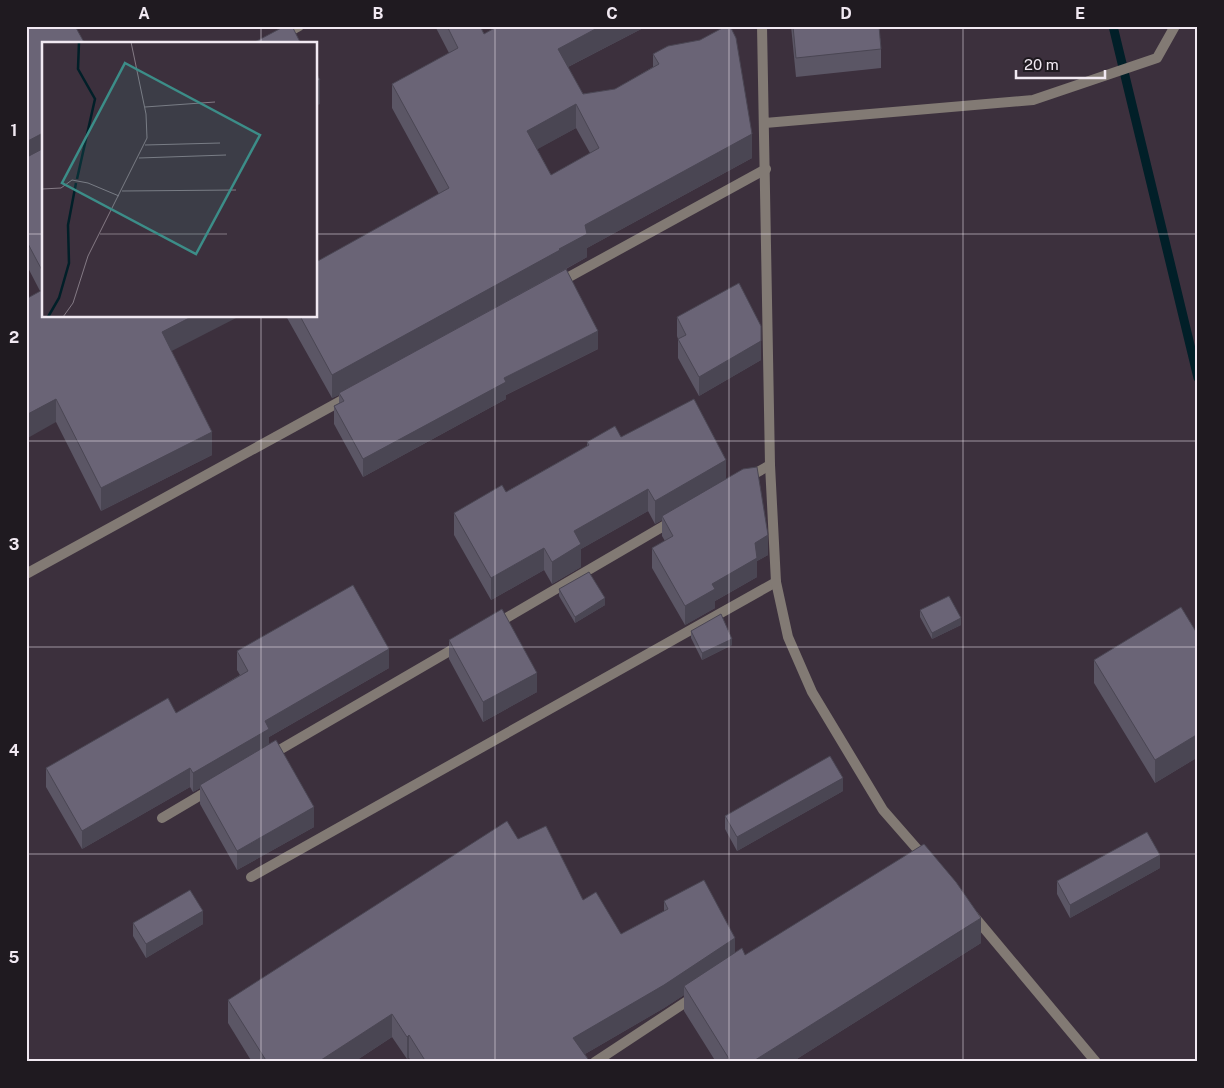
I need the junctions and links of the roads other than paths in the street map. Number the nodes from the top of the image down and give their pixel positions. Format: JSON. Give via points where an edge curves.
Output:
{"nodes":[{"id":1,"x":299,"y":26,"type":"edge"},
{"id":2,"x":762,"y":26,"type":"edge"},
{"id":3,"x":1175,"y":26,"type":"edge"},
{"id":4,"x":270,"y":42,"type":"edge"},
{"id":5,"x":765,"y":123,"type":"junction"},
{"id":6,"x":766,"y":169,"type":"junction"},
{"id":7,"x":548,"y":288,"type":"edge"},
{"id":8,"x":357,"y":393,"type":"edge"},
{"id":9,"x":770,"y":465,"type":"junction"},
{"id":10,"x":736,"y":485,"type":"edge"},
{"id":11,"x":684,"y":514,"type":"edge"},
{"id":12,"x":26,"y":574,"type":"edge"},
{"id":13,"x":776,"y":582,"type":"junction"},
{"id":14,"x":488,"y":629,"type":"edge"},
{"id":15,"x":470,"y":639,"type":"edge"},
{"id":16,"x":256,"y":763,"type":"edge"},
{"id":17,"x":222,"y":783,"type":"edge"},
{"id":18,"x":162,"y":818,"type":"dead end"},
{"id":19,"x":930,"y":865,"type":"edge"},
{"id":20,"x":250,"y":877,"type":"dead end"},
{"id":21,"x":968,"y":910,"type":"edge"},
{"id":22,"x":702,"y":991,"type":"edge"},
{"id":23,"x":595,"y":1062,"type":"edge"},
{"id":24,"x":1096,"y":1062,"type":"edge"}],
"edges":[{"from":1,"to":4,"type":"street"},
{"from":2,"to":5,"type":"street"},
{"from":3,"to":5,"type":"street","via":[[1157,58],[1033,100]]},
{"from":5,"to":6,"type":"street"},
{"from":6,"to":7,"type":"street"},
{"from":6,"to":9,"type":"street"},
{"from":8,"to":12,"type":"street"},
{"from":9,"to":10,"type":"street"},
{"from":9,"to":13,"type":"street"},
{"from":11,"to":14,"type":"street"},
{"from":13,"to":19,"type":"street","via":[[788,637],[812,692],[883,810],[913,852]]},
{"from":13,"to":20,"type":"street"},
{"from":15,"to":16,"type":"street"},
{"from":17,"to":18,"type":"street"},
{"from":21,"to":24,"type":"street"},
{"from":22,"to":23,"type":"street"}]}
